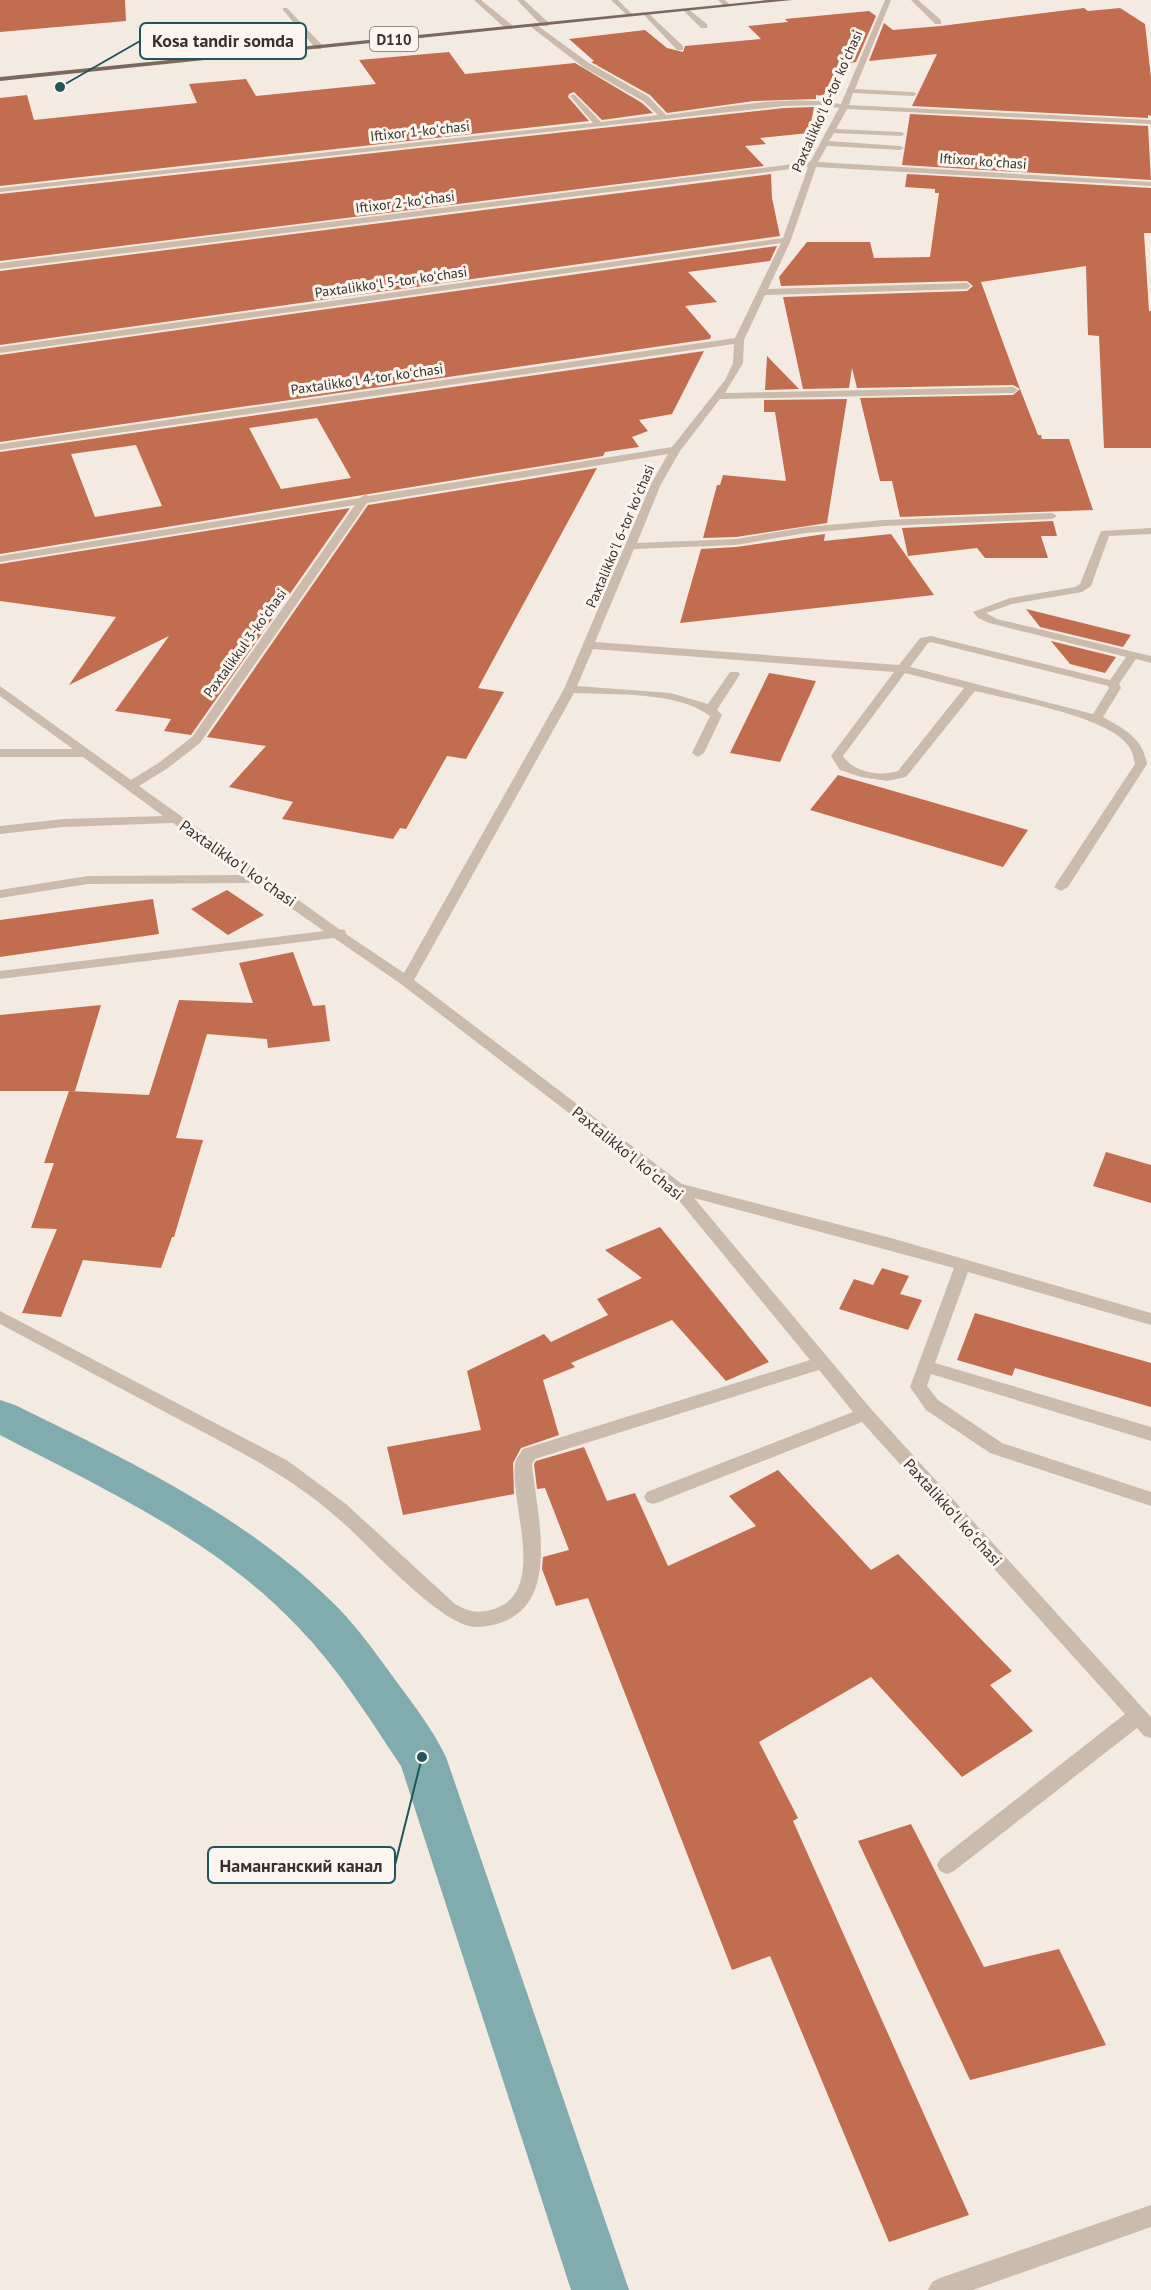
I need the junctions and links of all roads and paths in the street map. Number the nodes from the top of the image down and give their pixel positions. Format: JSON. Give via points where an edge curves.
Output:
{"nodes":[{"id":1,"x":477,"y":0,"type":"edge"},
{"id":2,"x":520,"y":0,"type":"edge"},
{"id":3,"x":614,"y":0,"type":"edge"},
{"id":4,"x":789,"y":0,"type":"edge"},
{"id":5,"x":888,"y":0,"type":"edge"},
{"id":6,"x":914,"y":0,"type":"edge"},
{"id":7,"x":724,"y":3,"type":"edge"},
{"id":8,"x":285,"y":9,"type":"dead end"},
{"id":9,"x":686,"y":10,"type":"junction"},
{"id":10,"x":646,"y":14,"type":"junction"},
{"id":11,"x":630,"y":15,"type":"junction"},
{"id":12,"x":939,"y":22,"type":"dead end"},
{"id":13,"x":545,"y":24,"type":"junction"},
{"id":14,"x":534,"y":25,"type":"junction"},
{"id":15,"x":704,"y":26,"type":"dead end"},
{"id":16,"x":508,"y":27,"type":"junction"},
{"id":17,"x":319,"y":47,"type":"junction"},
{"id":18,"x":680,"y":48,"type":"dead end"},
{"id":19,"x":0,"y":80,"type":"edge"},
{"id":20,"x":850,"y":91,"type":"junction"},
{"id":21,"x":913,"y":94,"type":"dead end"},
{"id":22,"x":574,"y":96,"type":"dead end"},
{"id":23,"x":844,"y":107,"type":"junction"},
{"id":24,"x":664,"y":117,"type":"junction"},
{"id":25,"x":1151,"y":122,"type":"edge"},
{"id":26,"x":598,"y":124,"type":"junction"},
{"id":27,"x":831,"y":130,"type":"junction"},
{"id":28,"x":901,"y":134,"type":"dead end"},
{"id":29,"x":824,"y":143,"type":"junction"},
{"id":30,"x":900,"y":148,"type":"dead end"},
{"id":31,"x":813,"y":164,"type":"junction"},
{"id":32,"x":1151,"y":184,"type":"edge"},
{"id":33,"x":0,"y":190,"type":"edge"},
{"id":34,"x":787,"y":240,"type":"junction"},
{"id":35,"x":0,"y":266,"type":"edge"},
{"id":36,"x":967,"y":286,"type":"dead end"},
{"id":37,"x":762,"y":292,"type":"junction"},
{"id":38,"x":739,"y":340,"type":"junction"},
{"id":39,"x":0,"y":350,"type":"edge"},
{"id":40,"x":1013,"y":390,"type":"dead end"},
{"id":41,"x":716,"y":396,"type":"junction"},
{"id":42,"x":0,"y":447,"type":"edge"},
{"id":43,"x":675,"y":450,"type":"junction"},
{"id":44,"x":365,"y":498,"type":"junction"},
{"id":45,"x":1052,"y":516,"type":"dead end"},
{"id":46,"x":1151,"y":531,"type":"edge"},
{"id":47,"x":632,"y":546,"type":"junction"},
{"id":48,"x":0,"y":559,"type":"edge"},
{"id":49,"x":590,"y":645,"type":"junction"},
{"id":50,"x":1134,"y":655,"type":"junction"},
{"id":51,"x":1151,"y":660,"type":"edge"},
{"id":52,"x":904,"y":669,"type":"junction"},
{"id":53,"x":734,"y":674,"type":"dead end"},
{"id":54,"x":1113,"y":684,"type":"junction"},
{"id":55,"x":972,"y":686,"type":"junction"},
{"id":56,"x":570,"y":689,"type":"junction"},
{"id":57,"x":0,"y":690,"type":"edge"},
{"id":58,"x":711,"y":709,"type":"junction"},
{"id":59,"x":1096,"y":718,"type":"junction"},
{"id":60,"x":0,"y":753,"type":"edge"},
{"id":61,"x":86,"y":753,"type":"junction"},
{"id":62,"x":698,"y":753,"type":"dead end"},
{"id":63,"x":130,"y":786,"type":"junction"},
{"id":64,"x":176,"y":819,"type":"junction"},
{"id":65,"x":0,"y":830,"type":"edge"},
{"id":66,"x":258,"y":879,"type":"junction"},
{"id":67,"x":1061,"y":887,"type":"dead end"},
{"id":68,"x":0,"y":894,"type":"edge"},
{"id":69,"x":340,"y":933,"type":"junction"},
{"id":70,"x":0,"y":975,"type":"edge"},
{"id":71,"x":406,"y":981,"type":"junction"},
{"id":72,"x":676,"y":1188,"type":"junction"},
{"id":73,"x":963,"y":1265,"type":"junction"},
{"id":74,"x":0,"y":1317,"type":"edge"},
{"id":75,"x":1151,"y":1319,"type":"edge"},
{"id":76,"x":823,"y":1362,"type":"junction"},
{"id":77,"x":926,"y":1366,"type":"junction"},
{"id":78,"x":865,"y":1414,"type":"junction"},
{"id":79,"x":1151,"y":1434,"type":"edge"},
{"id":80,"x":653,"y":1497,"type":"dead end"},
{"id":81,"x":1151,"y":1499,"type":"edge"},
{"id":82,"x":1136,"y":1717,"type":"junction"},
{"id":83,"x":1151,"y":1730,"type":"edge"},
{"id":84,"x":947,"y":1865,"type":"dead end"},
{"id":85,"x":1151,"y":2216,"type":"edge"},
{"id":86,"x":940,"y":2290,"type":"edge"}],
"edges":[{"from":1,"to":16,"type":"street"},
{"from":2,"to":13,"type":"street"},
{"from":3,"to":11,"type":"street"},
{"from":4,"to":7,"type":"main road","number":"D110"},
{"from":5,"to":20,"type":"street","name":"Paxtalikkoʻl 6-tor koʻchasi"},
{"from":6,"to":12,"type":"street"},
{"from":7,"to":9,"type":"main road","number":"D110"},
{"from":8,"to":17,"type":"street"},
{"from":9,"to":10,"type":"main road","number":"D110"},
{"from":9,"to":15,"type":"street"},
{"from":10,"to":11,"type":"main road","number":"D110"},
{"from":10,"to":18,"type":"street"},
{"from":11,"to":13,"type":"main road","number":"D110"},
{"from":13,"to":14,"type":"main road","number":"D110"},
{"from":14,"to":16,"type":"main road","number":"D110"},
{"from":14,"to":24,"type":"street","via":[[586,65],[646,99]]},
{"from":16,"to":17,"type":"main road","number":"D110"},
{"from":17,"to":19,"type":"main road","number":"D110"},
{"from":20,"to":21,"type":"street"},
{"from":20,"to":23,"type":"street","name":"Paxtalikkoʻl 6-tor koʻchasi"},
{"from":22,"to":26,"type":"street"},
{"from":23,"to":24,"type":"street","name":"Iftixor 1-koʻchasi","via":[[802,103]]},
{"from":23,"to":25,"type":"street"},
{"from":23,"to":27,"type":"street","name":"Paxtalikkoʻl 6-tor koʻchasi"},
{"from":24,"to":26,"type":"street","name":"Iftixor 1-koʻchasi"},
{"from":26,"to":33,"type":"street","name":"Iftixor 1-koʻchasi"},
{"from":27,"to":28,"type":"street"},
{"from":27,"to":29,"type":"street","name":"Paxtalikkoʻl 6-tor koʻchasi"},
{"from":29,"to":30,"type":"street"},
{"from":29,"to":31,"type":"street","name":"Paxtalikkoʻl 6-tor koʻchasi"},
{"from":31,"to":32,"type":"street","name":"Iftixor koʻchasi"},
{"from":31,"to":34,"type":"street","name":"Paxtalikkoʻl 6-tor koʻchasi"},
{"from":31,"to":35,"type":"street","name":"Iftixor 2-koʻchasi"},
{"from":34,"to":37,"type":"street","name":"Paxtalikkoʻl 6-tor koʻchasi"},
{"from":34,"to":39,"type":"street","name":"Paxtalikkoʻl 5-tor koʻchasi"},
{"from":36,"to":37,"type":"street"},
{"from":37,"to":38,"type":"street","name":"Paxtalikkoʻl 6-tor koʻchasi"},
{"from":38,"to":41,"type":"street","name":"Paxtalikkoʻl 6-tor koʻchasi","via":[[738,363]]},
{"from":38,"to":42,"type":"street","name":"Paxtalikkoʻl 4-tor koʻchasi"},
{"from":40,"to":41,"type":"street"},
{"from":41,"to":43,"type":"street","name":"Paxtalikkoʻl 6-tor koʻchasi"},
{"from":43,"to":44,"type":"street"},
{"from":43,"to":47,"type":"street","name":"Paxtalikkoʻl 6-tor koʻchasi","via":[[656,484]]},
{"from":44,"to":48,"type":"street"},
{"from":44,"to":63,"type":"street","name":"Paxtalikkul 3-koʻchasi","via":[[196,740]]},
{"from":45,"to":47,"type":"street","via":[[884,523],[736,542]]},
{"from":46,"to":50,"type":"street","via":[[1105,533],[1085,585],[1078,590],[1010,601],[979,612],[993,621]]},
{"from":47,"to":49,"type":"street","name":"Paxtalikkoʻl 6-tor koʻchasi"},
{"from":49,"to":52,"type":"street"},
{"from":49,"to":56,"type":"street","name":"Paxtalikkoʻl 6-tor koʻchasi"},
{"from":50,"to":51,"type":"street"},
{"from":50,"to":54,"type":"street"},
{"from":52,"to":54,"type":"street","via":[[924,640],[931,639]]},
{"from":52,"to":55,"type":"street"},
{"from":52,"to":55,"type":"street","via":[[837,756],[844,767],[874,777],[902,774]]},
{"from":53,"to":58,"type":"street"},
{"from":54,"to":59,"type":"street","via":[[1115,688]]},
{"from":55,"to":59,"type":"street"},
{"from":56,"to":58,"type":"street","via":[[684,699]]},
{"from":56,"to":71,"type":"street","name":"Paxtalikkoʻl 6-tor koʻchasi"},
{"from":57,"to":61,"type":"street","name":"Paxtalikkoʻl koʻchasi"},
{"from":58,"to":62,"type":"street","via":[[716,715]]},
{"from":59,"to":67,"type":"street","via":[[1127,736],[1139,751],[1141,764]]},
{"from":60,"to":61,"type":"street"},
{"from":61,"to":63,"type":"street","name":"Paxtalikkoʻl koʻchasi"},
{"from":63,"to":64,"type":"street","name":"Paxtalikkoʻl koʻchasi"},
{"from":64,"to":65,"type":"street","via":[[64,822]]},
{"from":64,"to":66,"type":"street","name":"Paxtalikkoʻl koʻchasi"},
{"from":66,"to":68,"type":"street","via":[[88,880]]},
{"from":66,"to":69,"type":"street","name":"Paxtalikkoʻl koʻchasi"},
{"from":69,"to":70,"type":"street"},
{"from":69,"to":71,"type":"street","name":"Paxtalikkoʻl koʻchasi"},
{"from":71,"to":72,"type":"street","name":"Paxtalikkoʻl koʻchasi"},
{"from":72,"to":73,"type":"street"},
{"from":72,"to":76,"type":"street","name":"Paxtalikkoʻl koʻchasi"},
{"from":73,"to":75,"type":"street"},
{"from":73,"to":77,"type":"street"},
{"from":74,"to":76,"type":"street","via":[[282,1466],[340,1509],[449,1608],[476,1622],[507,1613],[521,1601],[529,1586],[524,1464],[530,1454]]},
{"from":76,"to":78,"type":"street","name":"Paxtalikkoʻl koʻchasi"},
{"from":77,"to":79,"type":"street"},
{"from":77,"to":81,"type":"street","via":[[918,1387],[932,1405],[996,1448]]},
{"from":78,"to":80,"type":"street"},
{"from":78,"to":82,"type":"street","name":"Paxtalikkoʻl koʻchasi"},
{"from":82,"to":83,"type":"street","name":"Paxtalikkoʻl koʻchasi"},
{"from":82,"to":84,"type":"street"},
{"from":85,"to":86,"type":"street"}]}
